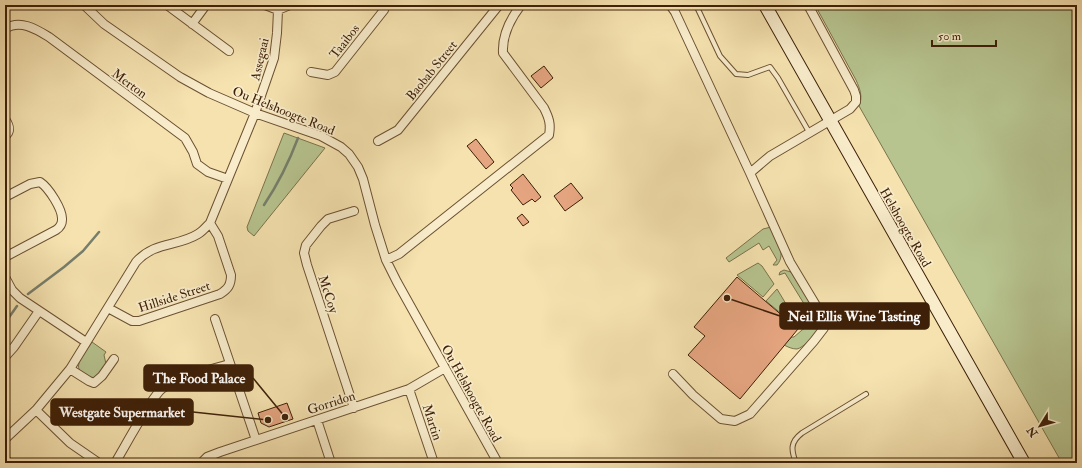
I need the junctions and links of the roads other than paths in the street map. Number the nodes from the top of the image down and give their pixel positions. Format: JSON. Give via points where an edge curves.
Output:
{"nodes":[{"id":1,"x":84,"y":5,"type":"edge"},
{"id":2,"x":167,"y":5,"type":"edge"},
{"id":3,"x":206,"y":5,"type":"edge"},
{"id":4,"x":265,"y":5,"type":"edge"},
{"id":5,"x":290,"y":5,"type":"edge"},
{"id":6,"x":386,"y":5,"type":"edge"},
{"id":7,"x":521,"y":5,"type":"edge"},
{"id":8,"x":670,"y":5,"type":"edge"},
{"id":9,"x":696,"y":5,"type":"edge"},
{"id":10,"x":765,"y":5,"type":"edge"},
{"id":11,"x":808,"y":5,"type":"edge"},
{"id":12,"x":497,"y":6,"type":"edge"},
{"id":13,"x":278,"y":10,"type":"junction"},
{"id":14,"x":192,"y":24,"type":"junction"},
{"id":15,"x":5,"y":29,"type":"edge"},
{"id":16,"x":229,"y":51,"type":"dead end"},
{"id":17,"x":312,"y":72,"type":"dead end"},
{"id":18,"x":255,"y":113,"type":"junction"},
{"id":19,"x":5,"y":119,"type":"edge"},
{"id":20,"x":830,"y":120,"type":"junction"},
{"id":21,"x":809,"y":132,"type":"junction"},
{"id":22,"x":5,"y":136,"type":"edge"},
{"id":23,"x":378,"y":141,"type":"dead end"},
{"id":24,"x":750,"y":173,"type":"junction"},
{"id":25,"x":228,"y":179,"type":"junction"},
{"id":26,"x":5,"y":197,"type":"edge"},
{"id":27,"x":354,"y":211,"type":"dead end"},
{"id":28,"x":210,"y":223,"type":"junction"},
{"id":29,"x":5,"y":257,"type":"edge"},
{"id":30,"x":386,"y":260,"type":"junction"},
{"id":31,"x":5,"y":277,"type":"edge"},
{"id":32,"x":108,"y":308,"type":"junction"},
{"id":33,"x":39,"y":311,"type":"junction"},
{"id":34,"x":215,"y":319,"type":"dead end"},
{"id":35,"x":86,"y":342,"type":"junction"},
{"id":36,"x":5,"y":357,"type":"edge"},
{"id":37,"x":114,"y":359,"type":"dead end"},
{"id":38,"x":229,"y":364,"type":"junction"},
{"id":39,"x":445,"y":368,"type":"junction"},
{"id":40,"x":70,"y":369,"type":"junction"},
{"id":41,"x":673,"y":374,"type":"dead end"},
{"id":42,"x":409,"y":389,"type":"junction"},
{"id":43,"x":866,"y":394,"type":"dead end"},
{"id":44,"x":354,"y":408,"type":"junction"},
{"id":45,"x":36,"y":410,"type":"junction"},
{"id":46,"x":317,"y":420,"type":"junction"},
{"id":47,"x":5,"y":440,"type":"edge"},
{"id":48,"x":256,"y":440,"type":"junction"},
{"id":49,"x":5,"y":459,"type":"edge"},
{"id":50,"x":9,"y":463,"type":"edge"},
{"id":51,"x":99,"y":463,"type":"edge"},
{"id":52,"x":115,"y":463,"type":"edge"},
{"id":53,"x":201,"y":463,"type":"edge"},
{"id":54,"x":331,"y":463,"type":"edge"},
{"id":55,"x":434,"y":463,"type":"edge"},
{"id":56,"x":498,"y":463,"type":"edge"},
{"id":57,"x":796,"y":463,"type":"edge"},
{"id":58,"x":1024,"y":463,"type":"edge"}],
"edges":[{"from":1,"to":18,"type":"street","name":"Ou Helshoogte Road","via":[[104,24],[180,77]]},
{"from":2,"to":14,"type":"street"},
{"from":3,"to":14,"type":"street"},
{"from":4,"to":13,"type":"street"},
{"from":5,"to":13,"type":"street"},
{"from":6,"to":17,"type":"street","name":"Taaibos","via":[[335,72],[328,75]]},
{"from":7,"to":30,"type":"street","via":[[510,23],[503,53],[544,108],[549,118],[550,135],[399,254]]},
{"from":8,"to":24,"type":"street"},
{"from":9,"to":21,"type":"lane","via":[[720,56],[736,74],[748,75],[770,68]]},
{"from":10,"to":20,"type":"main road","name":"Helshoogte Road"},
{"from":11,"to":20,"type":"street","via":[[856,96],[853,106]]},
{"from":12,"to":23,"type":"street","name":"Baobab Street","via":[[398,130]]},
{"from":13,"to":18,"type":"street","name":"Assegaai","via":[[274,58]]},
{"from":14,"to":16,"type":"street"},
{"from":15,"to":25,"type":"street","name":"Merton","via":[[17,24],[36,29],[49,37],[185,138],[197,164],[208,172]]},
{"from":18,"to":25,"type":"street"},
{"from":18,"to":30,"type":"street","name":"Ou Helshoogte Road","via":[[321,136],[349,154],[363,179]]},
{"from":19,"to":22,"type":"street","via":[[10,126]]},
{"from":20,"to":21,"type":"street"},
{"from":20,"to":58,"type":"main road","name":"Helshoogte Road"},
{"from":21,"to":24,"type":"street","via":[[770,156]]},
{"from":24,"to":41,"type":"street","via":[[790,262],[823,317],[824,328],[750,414],[736,421],[721,419],[693,396]]},
{"from":25,"to":28,"type":"street"},
{"from":26,"to":29,"type":"street","via":[[30,184],[40,182],[49,190],[62,214],[62,221],[56,230]]},
{"from":27,"to":44,"type":"street","name":"McCoy","via":[[328,219],[306,245],[304,252]]},
{"from":28,"to":32,"type":"street","via":[[197,234],[143,254]]},
{"from":28,"to":32,"type":"street","name":"Hillside Street","via":[[218,236],[231,275],[231,282],[226,290],[139,322]]},
{"from":30,"to":39,"type":"street","name":"Ou Helshoogte Road"},
{"from":31,"to":33,"type":"street","via":[[20,298]]},
{"from":32,"to":35,"type":"street"},
{"from":33,"to":35,"type":"street"},
{"from":33,"to":36,"type":"street"},
{"from":34,"to":38,"type":"street"},
{"from":35,"to":40,"type":"street"},
{"from":37,"to":40,"type":"street","via":[[94,383]]},
{"from":38,"to":48,"type":"street"},
{"from":38,"to":52,"type":"street","via":[[161,388]]},
{"from":39,"to":42,"type":"street","name":"Gorridon"},
{"from":39,"to":56,"type":"street","name":"Ou Helshoogte Road"},
{"from":40,"to":45,"type":"street"},
{"from":42,"to":44,"type":"street","name":"Gorridon"},
{"from":42,"to":55,"type":"street","name":"Martin"},
{"from":43,"to":57,"type":"lane","via":[[795,439],[792,451]]},
{"from":44,"to":46,"type":"street","name":"Gorridon"},
{"from":45,"to":47,"type":"street"},
{"from":45,"to":51,"type":"street","via":[[70,443]]},
{"from":46,"to":48,"type":"street","name":"Gorridon"},
{"from":46,"to":54,"type":"street"},
{"from":48,"to":53,"type":"street","name":"Gorridon","via":[[207,457]]},
{"from":49,"to":50,"type":"street"}]}
